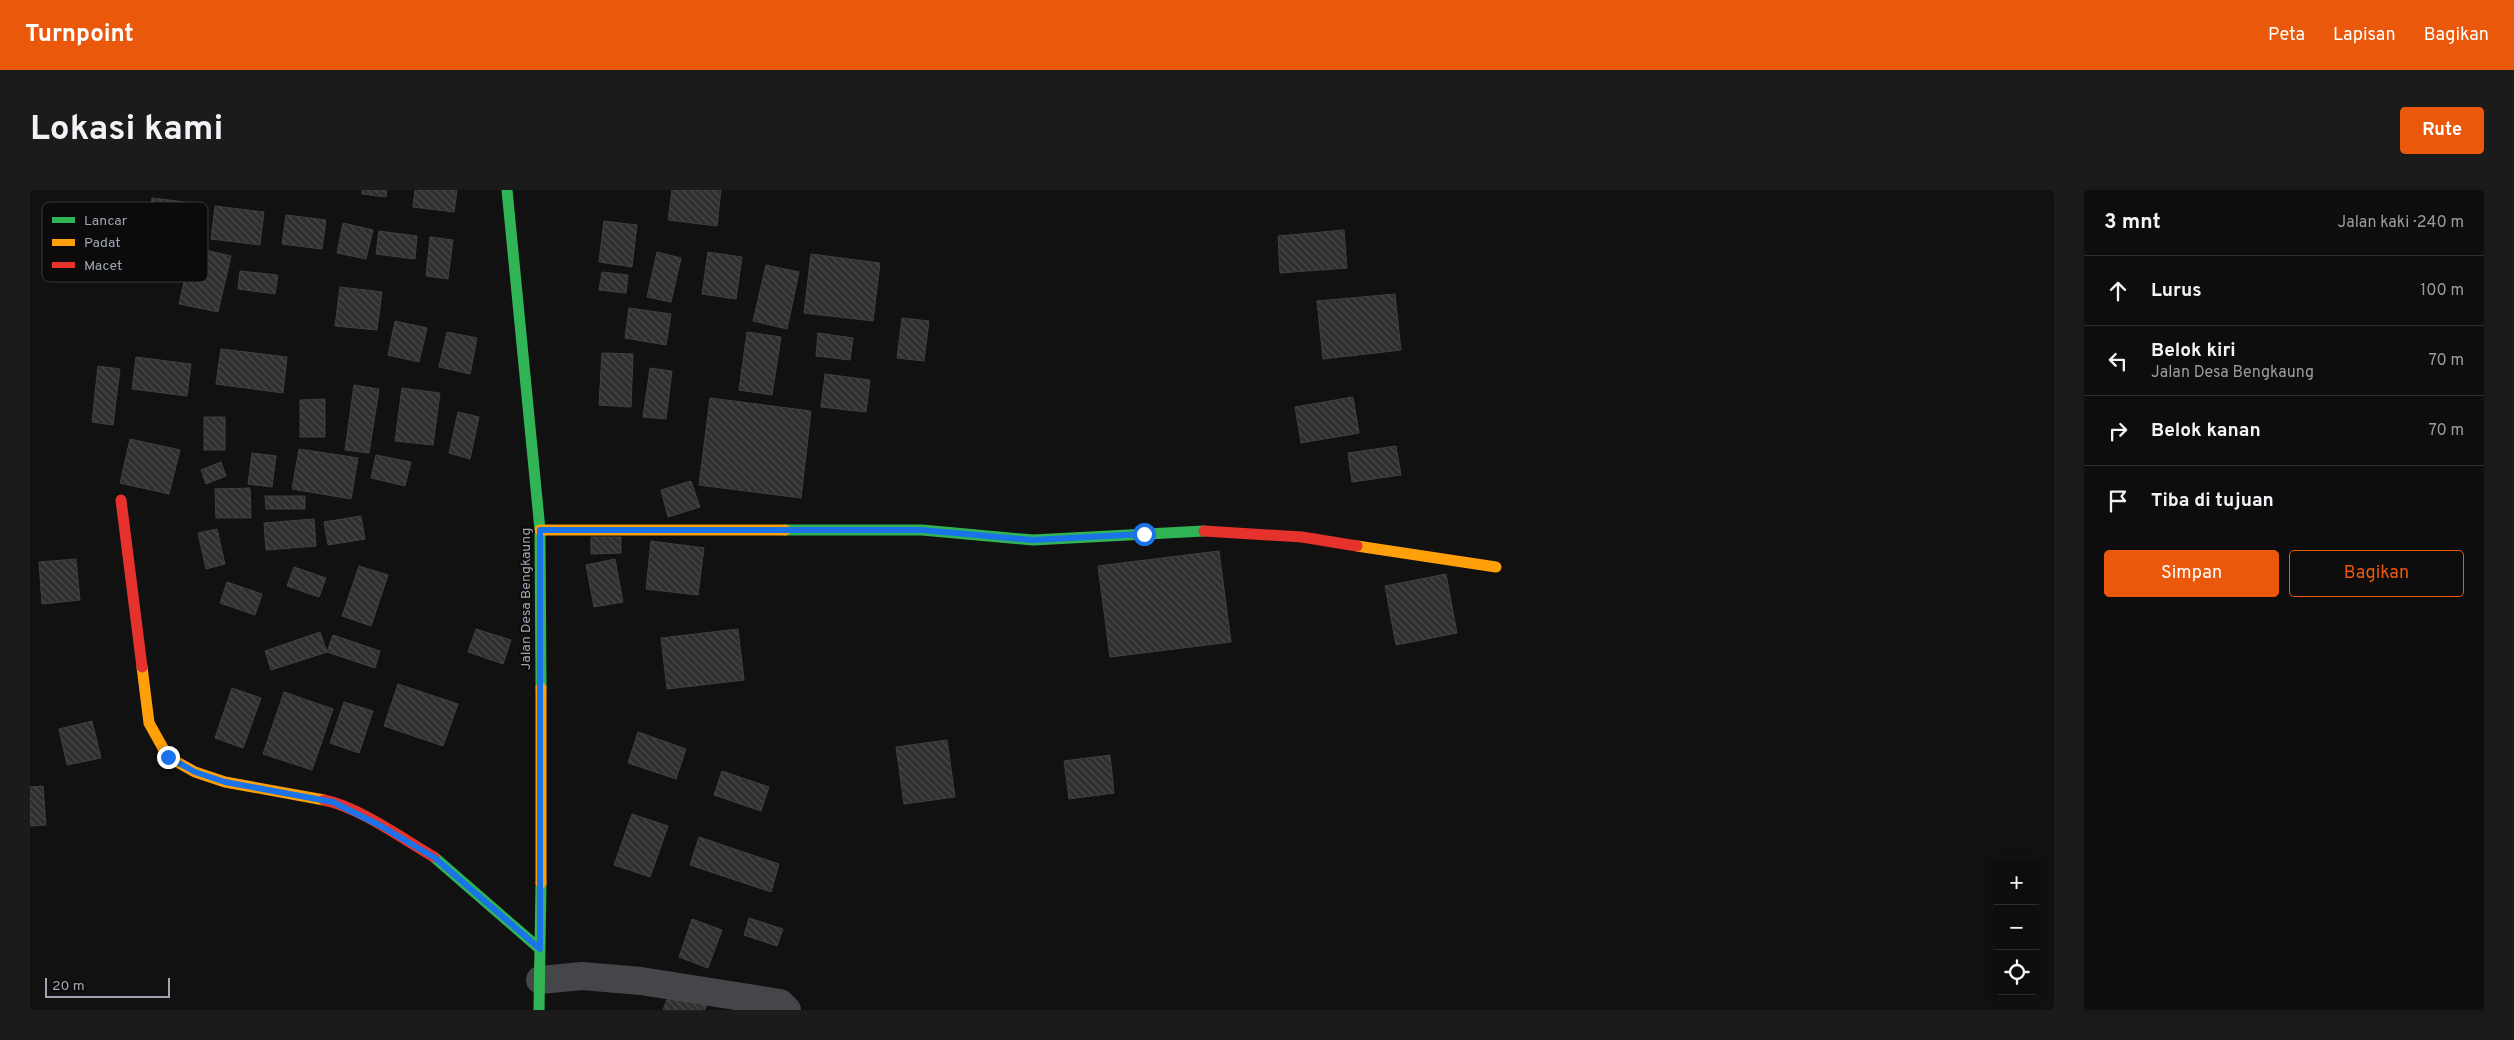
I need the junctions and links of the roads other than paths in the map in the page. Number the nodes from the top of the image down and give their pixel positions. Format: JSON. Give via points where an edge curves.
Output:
{"nodes":[{"id":1,"x":507,"y":190,"type":"edge"},
{"id":2,"x":121,"y":500,"type":"dead end"},
{"id":3,"x":540,"y":530,"type":"junction"},
{"id":4,"x":1496,"y":567,"type":"dead end"},
{"id":5,"x":540,"y":949,"type":"junction"},
{"id":6,"x":540,"y":980,"type":"junction"},
{"id":7,"x":540,"y":1010,"type":"edge"},
{"id":8,"x":787,"y":1010,"type":"edge"}],
"edges":[{"from":1,"to":3,"type":"street","name":"Jalan Desa Bengkaung"},
{"from":2,"to":5,"type":"street","via":[[149,723],[168,757],[195,772],[225,782],[333,802],[381,826],[435,858]]},
{"from":3,"to":4,"type":"street","via":[[922,530],[1033,540],[1217,530],[1302,537]]},
{"from":3,"to":5,"type":"street","name":"Jalan Desa Bengkaung"},
{"from":5,"to":6,"type":"street","name":"Jalan Desa Bengkaung"},
{"from":6,"to":7,"type":"street","name":"Jalan Desa Bengkaung"},
{"from":6,"to":8,"type":"street","via":[[582,976],[641,981],[780,1002]]}]}
